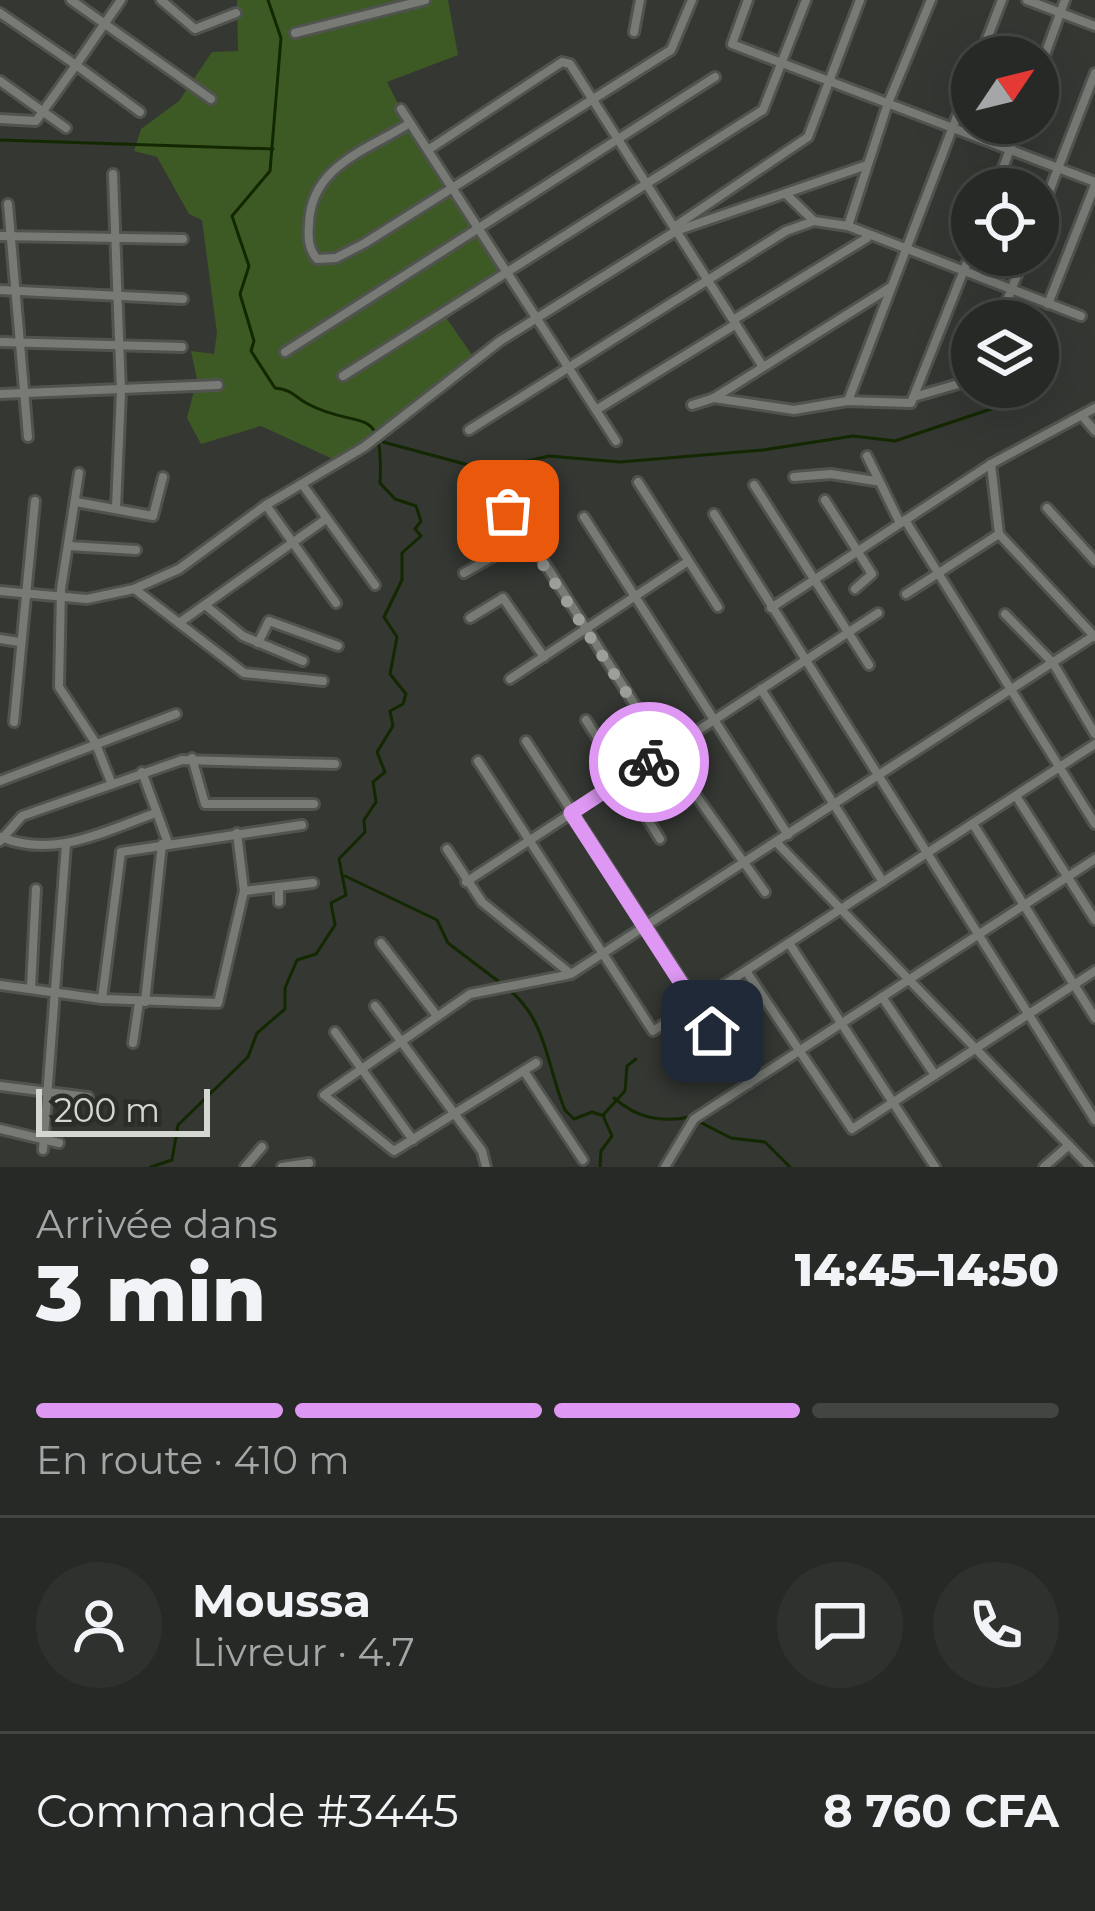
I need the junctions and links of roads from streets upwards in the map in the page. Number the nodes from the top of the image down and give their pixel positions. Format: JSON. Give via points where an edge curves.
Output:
{"nodes":[{"id":1,"x":71,"y":0,"type":"edge"},
{"id":2,"x":121,"y":0,"type":"edge"},
{"id":3,"x":161,"y":0,"type":"edge"},
{"id":4,"x":425,"y":0,"type":"edge"},
{"id":5,"x":640,"y":0,"type":"edge"},
{"id":6,"x":692,"y":0,"type":"edge"},
{"id":7,"x":748,"y":0,"type":"edge"},
{"id":8,"x":806,"y":0,"type":"edge"},
{"id":9,"x":860,"y":0,"type":"edge"},
{"id":10,"x":931,"y":0,"type":"edge"},
{"id":11,"x":1002,"y":0,"type":"edge"},
{"id":12,"x":1027,"y":0,"type":"edge"},
{"id":13,"x":1065,"y":0,"type":"edge"},
{"id":14,"x":236,"y":13,"type":"dead end"},
{"id":15,"x":1060,"y":13,"type":"junction"},
{"id":16,"x":2,"y":19,"type":"edge"},
{"id":17,"x":104,"y":23,"type":"junction"},
{"id":18,"x":1095,"y":26,"type":"edge"},
{"id":19,"x":634,"y":32,"type":"dead end"},
{"id":20,"x":295,"y":33,"type":"dead end"},
{"id":21,"x":988,"y":36,"type":"edge"},
{"id":22,"x":1052,"y":36,"type":"edge"},
{"id":23,"x":783,"y":63,"type":"junction"},
{"id":24,"x":76,"y":64,"type":"junction"},
{"id":25,"x":1095,"y":74,"type":"edge"},
{"id":26,"x":715,"y":76,"type":"dead end"},
{"id":27,"x":0,"y":81,"type":"edge"},
{"id":28,"x":831,"y":81,"type":"junction"},
{"id":29,"x":591,"y":97,"type":"junction"},
{"id":30,"x":211,"y":99,"type":"dead end"},
{"id":31,"x":888,"y":103,"type":"junction"},
{"id":32,"x":401,"y":109,"type":"dead end"},
{"id":33,"x":44,"y":112,"type":"junction"},
{"id":34,"x":140,"y":112,"type":"dead end"},
{"id":35,"x":0,"y":119,"type":"edge"},
{"id":36,"x":410,"y":123,"type":"junction"},
{"id":37,"x":951,"y":127,"type":"edge"},
{"id":38,"x":66,"y":128,"type":"dead end"},
{"id":39,"x":951,"y":133,"type":"edge"},
{"id":40,"x":618,"y":139,"type":"junction"},
{"id":41,"x":994,"y":144,"type":"edge"},
{"id":42,"x":1012,"y":144,"type":"edge"},
{"id":43,"x":428,"y":150,"type":"junction"},
{"id":44,"x":1010,"y":150,"type":"junction"},
{"id":45,"x":867,"y":165,"type":"junction"},
{"id":46,"x":1095,"y":166,"type":"edge"},
{"id":47,"x":1003,"y":168,"type":"edge"},
{"id":48,"x":1058,"y":168,"type":"joint"},
{"id":49,"x":1059,"y":168,"type":"edge"},
{"id":50,"x":113,"y":174,"type":"dead end"},
{"id":51,"x":645,"y":182,"type":"junction"},
{"id":52,"x":1093,"y":182,"type":"edge"},
{"id":53,"x":451,"y":186,"type":"junction"},
{"id":54,"x":787,"y":195,"type":"junction"},
{"id":55,"x":8,"y":204,"type":"dead end"},
{"id":56,"x":814,"y":221,"type":"junction"},
{"id":57,"x":848,"y":226,"type":"junction"},
{"id":58,"x":478,"y":228,"type":"junction"},
{"id":59,"x":675,"y":229,"type":"junction"},
{"id":60,"x":0,"y":236,"type":"edge"},
{"id":61,"x":11,"y":236,"type":"junction"},
{"id":62,"x":868,"y":237,"type":"junction"},
{"id":63,"x":115,"y":238,"type":"junction"},
{"id":64,"x":183,"y":239,"type":"dead end"},
{"id":65,"x":906,"y":251,"type":"junction"},
{"id":66,"x":951,"y":268,"type":"edge"},
{"id":67,"x":507,"y":273,"type":"junction"},
{"id":68,"x":961,"y":276,"type":"edge"},
{"id":69,"x":974,"y":276,"type":"edge"},
{"id":70,"x":1016,"y":276,"type":"edge"},
{"id":71,"x":707,"y":279,"type":"junction"},
{"id":72,"x":892,"y":286,"type":"junction"},
{"id":73,"x":0,"y":290,"type":"edge"},
{"id":74,"x":14,"y":290,"type":"junction"},
{"id":75,"x":1011,"y":290,"type":"junction"},
{"id":76,"x":117,"y":293,"type":"junction"},
{"id":77,"x":183,"y":299,"type":"dead end"},
{"id":78,"x":1007,"y":300,"type":"edge"},
{"id":79,"x":1037,"y":300,"type":"edge"},
{"id":80,"x":1049,"y":300,"type":"edge"},
{"id":81,"x":1059,"y":308,"type":"edge"},
{"id":82,"x":1081,"y":316,"type":"dead end"},
{"id":83,"x":537,"y":318,"type":"junction"},
{"id":84,"x":734,"y":322,"type":"junction"},
{"id":85,"x":19,"y":341,"type":"junction"},
{"id":86,"x":120,"y":341,"type":"junction"},
{"id":87,"x":0,"y":342,"type":"edge"},
{"id":88,"x":182,"y":347,"type":"dead end"},
{"id":89,"x":285,"y":352,"type":"dead end"},
{"id":90,"x":568,"y":367,"type":"junction"},
{"id":91,"x":763,"y":367,"type":"junction"},
{"id":92,"x":343,"y":376,"type":"dead end"},
{"id":93,"x":218,"y":385,"type":"dead end"},
{"id":94,"x":951,"y":386,"type":"edge"},
{"id":95,"x":22,"y":392,"type":"junction"},
{"id":96,"x":121,"y":392,"type":"junction"},
{"id":97,"x":0,"y":394,"type":"edge"},
{"id":98,"x":916,"y":396,"type":"junction"},
{"id":99,"x":714,"y":398,"type":"junction"},
{"id":100,"x":848,"y":401,"type":"junction"},
{"id":101,"x":692,"y":405,"type":"dead end"},
{"id":102,"x":1095,"y":408,"type":"edge"},
{"id":103,"x":596,"y":410,"type":"junction"},
{"id":104,"x":1084,"y":418,"type":"junction"},
{"id":105,"x":469,"y":430,"type":"dead end"},
{"id":106,"x":1095,"y":431,"type":"edge"},
{"id":107,"x":28,"y":437,"type":"dead end"},
{"id":108,"x":616,"y":441,"type":"dead end"},
{"id":109,"x":867,"y":456,"type":"dead end"},
{"id":110,"x":991,"y":464,"type":"junction"},
{"id":111,"x":79,"y":473,"type":"dead end"},
{"id":112,"x":163,"y":477,"type":"dead end"},
{"id":113,"x":794,"y":477,"type":"dead end"},
{"id":114,"x":875,"y":481,"type":"junction"},
{"id":115,"x":638,"y":482,"type":"dead end"},
{"id":116,"x":302,"y":484,"type":"junction"},
{"id":117,"x":754,"y":485,"type":"dead end"},
{"id":118,"x":825,"y":500,"type":"dead end"},
{"id":119,"x":35,"y":501,"type":"dead end"},
{"id":120,"x":76,"y":502,"type":"junction"},
{"id":121,"x":266,"y":505,"type":"junction"},
{"id":122,"x":116,"y":508,"type":"junction"},
{"id":123,"x":1047,"y":508,"type":"dead end"},
{"id":124,"x":714,"y":514,"type":"dead end"},
{"id":125,"x":584,"y":518,"type":"dead end"},
{"id":126,"x":326,"y":519,"type":"junction"},
{"id":127,"x":903,"y":522,"type":"junction"},
{"id":128,"x":466,"y":526,"type":"dead end"},
{"id":129,"x":999,"y":533,"type":"junction"},
{"id":130,"x":528,"y":537,"type":"junction"},
{"id":131,"x":293,"y":543,"type":"junction"},
{"id":132,"x":70,"y":546,"type":"junction"},
{"id":133,"x":136,"y":550,"type":"dead end"},
{"id":134,"x":857,"y":551,"type":"junction"},
{"id":135,"x":1095,"y":561,"type":"edge"},
{"id":136,"x":687,"y":562,"type":"junction"},
{"id":137,"x":464,"y":573,"type":"dead end"},
{"id":138,"x":937,"y":574,"type":"junction"},
{"id":139,"x":813,"y":581,"type":"junction"},
{"id":140,"x":375,"y":585,"type":"dead end"},
{"id":141,"x":134,"y":589,"type":"junction"},
{"id":142,"x":855,"y":589,"type":"dead end"},
{"id":143,"x":0,"y":591,"type":"edge"},
{"id":144,"x":906,"y":594,"type":"dead end"},
{"id":145,"x":22,"y":595,"type":"junction"},
{"id":146,"x":636,"y":596,"type":"junction"},
{"id":147,"x":62,"y":600,"type":"junction"},
{"id":148,"x":336,"y":603,"type":"dead end"},
{"id":149,"x":205,"y":605,"type":"junction"},
{"id":150,"x":718,"y":607,"type":"dead end"},
{"id":151,"x":771,"y":608,"type":"junction"},
{"id":152,"x":878,"y":613,"type":"dead end"},
{"id":153,"x":1005,"y":614,"type":"dead end"},
{"id":154,"x":470,"y":618,"type":"dead end"},
{"id":155,"x":179,"y":623,"type":"junction"},
{"id":156,"x":586,"y":629,"type":"junction"},
{"id":157,"x":847,"y":633,"type":"junction"},
{"id":158,"x":1095,"y":636,"type":"edge"},
{"id":159,"x":0,"y":639,"type":"edge"},
{"id":160,"x":19,"y":642,"type":"junction"},
{"id":161,"x":258,"y":643,"type":"junction"},
{"id":162,"x":338,"y":646,"type":"dead end"},
{"id":163,"x":544,"y":657,"type":"junction"},
{"id":164,"x":303,"y":661,"type":"dead end"},
{"id":165,"x":803,"y":662,"type":"junction"},
{"id":166,"x":1052,"y":663,"type":"junction"},
{"id":167,"x":868,"y":665,"type":"dead end"},
{"id":168,"x":510,"y":679,"type":"dead end"},
{"id":169,"x":323,"y":680,"type":"dead end"},
{"id":170,"x":761,"y":689,"type":"junction"},
{"id":171,"x":1010,"y":690,"type":"junction"},
{"id":172,"x":176,"y":714,"type":"dead end"},
{"id":173,"x":717,"y":718,"type":"junction"},
{"id":174,"x":586,"y":720,"type":"dead end"},
{"id":175,"x":14,"y":722,"type":"dead end"},
{"id":176,"x":1095,"y":734,"type":"edge"},
{"id":177,"x":526,"y":740,"type":"dead end"},
{"id":178,"x":95,"y":742,"type":"junction"},
{"id":179,"x":1095,"y":744,"type":"edge"},
{"id":180,"x":665,"y":752,"type":"junction"},
{"id":181,"x":193,"y":758,"type":"junction"},
{"id":182,"x":478,"y":761,"type":"dead end"},
{"id":183,"x":334,"y":764,"type":"dead end"},
{"id":184,"x":1058,"y":768,"type":"junction"},
{"id":185,"x":142,"y":772,"type":"junction"},
{"id":186,"x":877,"y":777,"type":"junction"},
{"id":187,"x":623,"y":779,"type":"junction"},
{"id":188,"x":0,"y":781,"type":"edge"},
{"id":189,"x":111,"y":782,"type":"junction"},
{"id":190,"x":1016,"y":796,"type":"junction"},
{"id":191,"x":314,"y":804,"type":"dead end"},
{"id":192,"x":833,"y":806,"type":"junction"},
{"id":193,"x":156,"y":813,"type":"junction"},
{"id":194,"x":571,"y":813,"type":"junction"},
{"id":195,"x":973,"y":824,"type":"junction"},
{"id":196,"x":1095,"y":824,"type":"edge"},
{"id":197,"x":302,"y":825,"type":"dead end"},
{"id":198,"x":238,"y":833,"type":"junction"},
{"id":199,"x":788,"y":835,"type":"junction"},
{"id":200,"x":1,"y":838,"type":"edge"},
{"id":201,"x":660,"y":839,"type":"dead end"},
{"id":202,"x":530,"y":840,"type":"junction"},
{"id":203,"x":776,"y":842,"type":"junction"},
{"id":204,"x":66,"y":844,"type":"junction"},
{"id":205,"x":165,"y":844,"type":"junction"},
{"id":206,"x":447,"y":849,"type":"dead end"},
{"id":207,"x":927,"y":853,"type":"junction"},
{"id":208,"x":1095,"y":859,"type":"edge"},
{"id":209,"x":741,"y":864,"type":"junction"},
{"id":210,"x":1067,"y":877,"type":"junction"},
{"id":211,"x":466,"y":881,"type":"junction"},
{"id":212,"x":883,"y":882,"type":"junction"},
{"id":213,"x":313,"y":883,"type":"dead end"},
{"id":214,"x":279,"y":887,"type":"junction"},
{"id":215,"x":36,"y":890,"type":"dead end"},
{"id":216,"x":244,"y":891,"type":"junction"},
{"id":217,"x":765,"y":892,"type":"dead end"},
{"id":218,"x":280,"y":902,"type":"dead end"},
{"id":219,"x":1024,"y":905,"type":"junction"},
{"id":220,"x":841,"y":909,"type":"junction"},
{"id":221,"x":1095,"y":920,"type":"edge"},
{"id":222,"x":644,"y":929,"type":"junction"},
{"id":223,"x":979,"y":934,"type":"junction"},
{"id":224,"x":381,"y":943,"type":"dead end"},
{"id":225,"x":789,"y":943,"type":"junction"},
{"id":226,"x":601,"y":957,"type":"junction"},
{"id":227,"x":746,"y":971,"type":"junction"},
{"id":228,"x":1095,"y":971,"type":"edge"},
{"id":229,"x":569,"y":975,"type":"junction"},
{"id":230,"x":909,"y":980,"type":"junction"},
{"id":231,"x":0,"y":985,"type":"edge"},
{"id":232,"x":1074,"y":985,"type":"junction"},
{"id":233,"x":31,"y":988,"type":"junction"},
{"id":234,"x":56,"y":991,"type":"junction"},
{"id":235,"x":882,"y":997,"type":"junction"},
{"id":236,"x":102,"y":999,"type":"junction"},
{"id":237,"x":142,"y":1002,"type":"junction"},
{"id":238,"x":693,"y":1005,"type":"junction"},
{"id":239,"x":375,"y":1006,"type":"dead end"},
{"id":240,"x":1029,"y":1014,"type":"junction"},
{"id":241,"x":437,"y":1016,"type":"junction"},
{"id":242,"x":1095,"y":1018,"type":"edge"},
{"id":243,"x":840,"y":1024,"type":"junction"},
{"id":244,"x":334,"y":1032,"type":"dead end"},
{"id":245,"x":133,"y":1043,"type":"dead end"},
{"id":246,"x":405,"y":1043,"type":"junction"},
{"id":247,"x":976,"y":1048,"type":"junction"},
{"id":248,"x":797,"y":1052,"type":"junction"},
{"id":249,"x":536,"y":1064,"type":"dead end"},
{"id":250,"x":360,"y":1070,"type":"junction"},
{"id":251,"x":524,"y":1071,"type":"junction"},
{"id":252,"x":935,"y":1075,"type":"junction"},
{"id":253,"x":749,"y":1084,"type":"junction"},
{"id":254,"x":0,"y":1086,"type":"edge"},
{"id":255,"x":49,"y":1094,"type":"junction"},
{"id":256,"x":88,"y":1096,"type":"dead end"},
{"id":257,"x":892,"y":1103,"type":"junction"},
{"id":258,"x":458,"y":1117,"type":"junction"},
{"id":259,"x":1095,"y":1120,"type":"edge"},
{"id":260,"x":0,"y":1129,"type":"edge"},
{"id":261,"x":44,"y":1138,"type":"junction"},
{"id":262,"x":413,"y":1140,"type":"junction"},
{"id":263,"x":59,"y":1143,"type":"dead end"},
{"id":264,"x":1069,"y":1144,"type":"junction"},
{"id":265,"x":262,"y":1147,"type":"dead end"},
{"id":266,"x":43,"y":1150,"type":"dead end"},
{"id":267,"x":583,"y":1160,"type":"dead end"},
{"id":268,"x":309,"y":1162,"type":"dead end"},
{"id":269,"x":244,"y":1167,"type":"edge"},
{"id":270,"x":282,"y":1167,"type":"edge"},
{"id":271,"x":486,"y":1167,"type":"edge"},
{"id":272,"x":665,"y":1167,"type":"edge"},
{"id":273,"x":935,"y":1167,"type":"edge"},
{"id":274,"x":1044,"y":1167,"type":"edge"},
{"id":275,"x":1093,"y":1167,"type":"edge"}],
"edges":[{"from":1,"to":17,"type":"street"},
{"from":2,"to":17,"type":"street"},
{"from":3,"to":14,"type":"street","via":[[195,28]]},
{"from":4,"to":20,"type":"street"},
{"from":5,"to":19,"type":"street"},
{"from":6,"to":29,"type":"street","via":[[676,46]]},
{"from":7,"to":23,"type":"street","via":[[733,44]]},
{"from":8,"to":23,"type":"street"},
{"from":9,"to":28,"type":"street"},
{"from":10,"to":31,"type":"street"},
{"from":11,"to":21,"type":"street"},
{"from":12,"to":15,"type":"street"},
{"from":13,"to":15,"type":"street"},
{"from":15,"to":18,"type":"street"},
{"from":15,"to":22,"type":"street"},
{"from":16,"to":24,"type":"street"},
{"from":17,"to":24,"type":"street"},
{"from":17,"to":30,"type":"street"},
{"from":23,"to":28,"type":"street"},
{"from":23,"to":51,"type":"street","via":[[763,110]]},
{"from":24,"to":33,"type":"street"},
{"from":24,"to":34,"type":"street"},
{"from":25,"to":48,"type":"street"},
{"from":26,"to":40,"type":"street"},
{"from":27,"to":33,"type":"street"},
{"from":28,"to":31,"type":"street"},
{"from":28,"to":59,"type":"street","via":[[800,146]]},
{"from":29,"to":40,"type":"street"},
{"from":29,"to":43,"type":"street","via":[[562,62]]},
{"from":29,"to":53,"type":"street"},
{"from":31,"to":37,"type":"street"},
{"from":31,"to":45,"type":"street"},
{"from":32,"to":36,"type":"street"},
{"from":33,"to":35,"type":"street","via":[[34,122]]},
{"from":33,"to":38,"type":"street"},
{"from":36,"to":43,"type":"street"},
{"from":36,"to":53,"type":"street","via":[[321,181],[309,218],[311,253],[317,260],[346,254]]},
{"from":39,"to":65,"type":"street"},
{"from":40,"to":51,"type":"street"},
{"from":40,"to":58,"type":"street"},
{"from":41,"to":44,"type":"street"},
{"from":42,"to":44,"type":"street"},
{"from":43,"to":53,"type":"street"},
{"from":44,"to":47,"type":"street"},
{"from":44,"to":48,"type":"street"},
{"from":45,"to":54,"type":"street"},
{"from":45,"to":57,"type":"street"},
{"from":46,"to":52,"type":"street"},
{"from":49,"to":52,"type":"street"},
{"from":50,"to":63,"type":"street"},
{"from":51,"to":59,"type":"street"},
{"from":51,"to":67,"type":"street"},
{"from":52,"to":80,"type":"street"},
{"from":53,"to":58,"type":"street"},
{"from":54,"to":56,"type":"street"},
{"from":54,"to":59,"type":"street"},
{"from":55,"to":61,"type":"street"},
{"from":56,"to":57,"type":"street"},
{"from":56,"to":71,"type":"street"},
{"from":57,"to":62,"type":"street"},
{"from":58,"to":67,"type":"street"},
{"from":58,"to":89,"type":"street"},
{"from":59,"to":71,"type":"street"},
{"from":59,"to":83,"type":"street"},
{"from":60,"to":61,"type":"street"},
{"from":61,"to":63,"type":"street"},
{"from":61,"to":74,"type":"street"},
{"from":62,"to":65,"type":"street"},
{"from":62,"to":84,"type":"street"},
{"from":63,"to":64,"type":"street"},
{"from":63,"to":76,"type":"street"},
{"from":65,"to":66,"type":"street"},
{"from":65,"to":72,"type":"street"},
{"from":67,"to":83,"type":"street"},
{"from":67,"to":92,"type":"street"},
{"from":68,"to":98,"type":"street"},
{"from":69,"to":75,"type":"street"},
{"from":70,"to":75,"type":"street"},
{"from":71,"to":84,"type":"street"},
{"from":71,"to":90,"type":"street"},
{"from":72,"to":91,"type":"street"},
{"from":72,"to":100,"type":"street"},
{"from":73,"to":74,"type":"street"},
{"from":74,"to":76,"type":"street"},
{"from":74,"to":85,"type":"street"},
{"from":75,"to":78,"type":"street"},
{"from":75,"to":79,"type":"street"},
{"from":76,"to":77,"type":"street"},
{"from":76,"to":86,"type":"street"},
{"from":81,"to":82,"type":"street"},
{"from":83,"to":90,"type":"street"},
{"from":83,"to":116,"type":"street"},
{"from":84,"to":91,"type":"street"},
{"from":84,"to":103,"type":"street"},
{"from":85,"to":86,"type":"street"},
{"from":85,"to":87,"type":"street"},
{"from":85,"to":95,"type":"street"},
{"from":86,"to":88,"type":"street"},
{"from":86,"to":96,"type":"street"},
{"from":90,"to":103,"type":"street"},
{"from":90,"to":105,"type":"street"},
{"from":91,"to":99,"type":"street"},
{"from":93,"to":96,"type":"street"},
{"from":94,"to":98,"type":"street"},
{"from":95,"to":96,"type":"street"},
{"from":95,"to":97,"type":"street"},
{"from":95,"to":107,"type":"street"},
{"from":96,"to":122,"type":"street"},
{"from":98,"to":100,"type":"street","via":[[907,405]]},
{"from":99,"to":100,"type":"street","via":[[794,410]]},
{"from":99,"to":101,"type":"street"},
{"from":102,"to":104,"type":"street"},
{"from":103,"to":108,"type":"street"},
{"from":104,"to":106,"type":"street"},
{"from":104,"to":110,"type":"street"},
{"from":109,"to":114,"type":"street"},
{"from":110,"to":127,"type":"street"},
{"from":110,"to":129,"type":"street"},
{"from":111,"to":120,"type":"street"},
{"from":112,"to":122,"type":"street","via":[[155,516]]},
{"from":113,"to":114,"type":"street"},
{"from":114,"to":127,"type":"street"},
{"from":115,"to":136,"type":"street"},
{"from":116,"to":121,"type":"street"},
{"from":116,"to":126,"type":"street"},
{"from":117,"to":139,"type":"street"},
{"from":118,"to":134,"type":"street"},
{"from":119,"to":145,"type":"street"},
{"from":120,"to":122,"type":"street"},
{"from":120,"to":132,"type":"street"},
{"from":121,"to":131,"type":"street"},
{"from":121,"to":141,"type":"street","via":[[190,563]]},
{"from":123,"to":135,"type":"street"},
{"from":124,"to":151,"type":"street"},
{"from":125,"to":146,"type":"street"},
{"from":126,"to":131,"type":"street"},
{"from":126,"to":140,"type":"street"},
{"from":127,"to":134,"type":"street"},
{"from":127,"to":138,"type":"street"},
{"from":128,"to":130,"type":"street","via":[[506,509]]},
{"from":129,"to":138,"type":"street"},
{"from":129,"to":158,"type":"street"},
{"from":130,"to":137,"type":"street"},
{"from":130,"to":156,"type":"street"},
{"from":131,"to":148,"type":"street"},
{"from":131,"to":149,"type":"street"},
{"from":132,"to":133,"type":"street"},
{"from":132,"to":147,"type":"street"},
{"from":134,"to":139,"type":"street"},
{"from":134,"to":142,"type":"street","via":[[872,578]]},
{"from":136,"to":146,"type":"street"},
{"from":136,"to":150,"type":"street"},
{"from":138,"to":144,"type":"street"},
{"from":138,"to":171,"type":"street"},
{"from":139,"to":151,"type":"street"},
{"from":139,"to":157,"type":"street"},
{"from":141,"to":147,"type":"street"},
{"from":141,"to":155,"type":"street"},
{"from":143,"to":145,"type":"street"},
{"from":145,"to":147,"type":"street"},
{"from":145,"to":160,"type":"street"},
{"from":146,"to":156,"type":"street"},
{"from":146,"to":173,"type":"street"},
{"from":147,"to":178,"type":"street","via":[[58,687]]},
{"from":149,"to":155,"type":"street"},
{"from":149,"to":161,"type":"street"},
{"from":151,"to":165,"type":"street"},
{"from":152,"to":157,"type":"street"},
{"from":153,"to":166,"type":"street"},
{"from":154,"to":163,"type":"street","via":[[503,598]]},
{"from":155,"to":169,"type":"street","via":[[252,677]]},
{"from":156,"to":163,"type":"street"},
{"from":156,"to":180,"type":"street"},
{"from":157,"to":165,"type":"street"},
{"from":157,"to":167,"type":"street"},
{"from":158,"to":166,"type":"street"},
{"from":159,"to":160,"type":"street"},
{"from":160,"to":175,"type":"street"},
{"from":161,"to":162,"type":"street","via":[[271,621]]},
{"from":161,"to":164,"type":"street"},
{"from":163,"to":168,"type":"street"},
{"from":165,"to":170,"type":"street"},
{"from":165,"to":186,"type":"street"},
{"from":166,"to":171,"type":"street"},
{"from":166,"to":176,"type":"street"},
{"from":170,"to":173,"type":"street"},
{"from":170,"to":192,"type":"street"},
{"from":171,"to":184,"type":"street"},
{"from":171,"to":186,"type":"street"},
{"from":172,"to":178,"type":"street"},
{"from":173,"to":180,"type":"street"},
{"from":173,"to":199,"type":"street"},
{"from":174,"to":187,"type":"street"},
{"from":177,"to":194,"type":"street"},
{"from":178,"to":188,"type":"street"},
{"from":178,"to":189,"type":"street"},
{"from":179,"to":184,"type":"street"},
{"from":180,"to":187,"type":"street"},
{"from":180,"to":209,"type":"street"},
{"from":181,"to":183,"type":"street"},
{"from":181,"to":185,"type":"street"},
{"from":181,"to":191,"type":"street","via":[[206,804]]},
{"from":182,"to":202,"type":"street"},
{"from":184,"to":190,"type":"street"},
{"from":184,"to":196,"type":"street"},
{"from":185,"to":189,"type":"street"},
{"from":185,"to":193,"type":"street"},
{"from":186,"to":192,"type":"street"},
{"from":186,"to":207,"type":"street"},
{"from":187,"to":194,"type":"street"},
{"from":187,"to":201,"type":"street"},
{"from":189,"to":200,"type":"street","via":[[22,816]]},
{"from":190,"to":195,"type":"street"},
{"from":190,"to":210,"type":"street"},
{"from":192,"to":199,"type":"street"},
{"from":192,"to":212,"type":"street"},
{"from":193,"to":204,"type":"street"},
{"from":193,"to":205,"type":"street"},
{"from":194,"to":202,"type":"street"},
{"from":194,"to":222,"type":"street"},
{"from":195,"to":207,"type":"street"},
{"from":195,"to":219,"type":"street"},
{"from":197,"to":198,"type":"street"},
{"from":198,"to":205,"type":"street"},
{"from":198,"to":216,"type":"street"},
{"from":199,"to":203,"type":"street"},
{"from":200,"to":204,"type":"street","via":[[32,848]]},
{"from":202,"to":211,"type":"street"},
{"from":202,"to":226,"type":"street"},
{"from":203,"to":209,"type":"street"},
{"from":203,"to":220,"type":"street"},
{"from":204,"to":234,"type":"street"},
{"from":205,"to":236,"type":"street","via":[[120,854]]},
{"from":205,"to":237,"type":"street"},
{"from":206,"to":211,"type":"street"},
{"from":207,"to":212,"type":"street"},
{"from":207,"to":223,"type":"street"},
{"from":208,"to":210,"type":"street"},
{"from":209,"to":217,"type":"street"},
{"from":209,"to":222,"type":"street"},
{"from":210,"to":219,"type":"street"},
{"from":210,"to":221,"type":"street"},
{"from":211,"to":229,"type":"street"},
{"from":212,"to":220,"type":"street"},
{"from":213,"to":214,"type":"street"},
{"from":214,"to":216,"type":"street"},
{"from":214,"to":218,"type":"street"},
{"from":215,"to":233,"type":"street"},
{"from":216,"to":237,"type":"street","via":[[218,1003]]},
{"from":219,"to":223,"type":"street"},
{"from":219,"to":232,"type":"street"},
{"from":220,"to":225,"type":"street"},
{"from":220,"to":230,"type":"street"},
{"from":222,"to":226,"type":"street"},
{"from":222,"to":238,"type":"street"},
{"from":223,"to":230,"type":"street"},
{"from":223,"to":240,"type":"street"},
{"from":224,"to":241,"type":"street"},
{"from":225,"to":227,"type":"street"},
{"from":225,"to":243,"type":"street"},
{"from":226,"to":229,"type":"street"},
{"from":226,"to":238,"type":"street","via":[[653,1031]]},
{"from":227,"to":238,"type":"street"},
{"from":227,"to":248,"type":"street"},
{"from":228,"to":232,"type":"street"},
{"from":229,"to":241,"type":"street","via":[[484,988]]},
{"from":230,"to":235,"type":"street"},
{"from":230,"to":247,"type":"street"},
{"from":231,"to":233,"type":"street"},
{"from":232,"to":240,"type":"street"},
{"from":232,"to":242,"type":"street"},
{"from":233,"to":234,"type":"street"},
{"from":234,"to":236,"type":"street"},
{"from":234,"to":255,"type":"street"},
{"from":235,"to":243,"type":"street"},
{"from":235,"to":252,"type":"street"},
{"from":236,"to":237,"type":"street"},
{"from":237,"to":245,"type":"street"},
{"from":238,"to":253,"type":"street"},
{"from":239,"to":246,"type":"street"},
{"from":240,"to":247,"type":"street"},
{"from":240,"to":259,"type":"street"},
{"from":241,"to":246,"type":"street"},
{"from":243,"to":248,"type":"street"},
{"from":243,"to":257,"type":"street"},
{"from":244,"to":250,"type":"street"},
{"from":246,"to":250,"type":"street"},
{"from":246,"to":258,"type":"street"},
{"from":247,"to":252,"type":"street"},
{"from":247,"to":264,"type":"street"},
{"from":248,"to":253,"type":"street"},
{"from":248,"to":257,"type":"street","via":[[852,1129]]},
{"from":249,"to":251,"type":"street"},
{"from":250,"to":262,"type":"street"},
{"from":250,"to":262,"type":"street","via":[[324,1095],[394,1151]]},
{"from":251,"to":258,"type":"street"},
{"from":251,"to":267,"type":"street"},
{"from":252,"to":257,"type":"street"},
{"from":253,"to":272,"type":"street","via":[[690,1123]]},
{"from":254,"to":255,"type":"street"},
{"from":255,"to":256,"type":"street"},
{"from":255,"to":261,"type":"street"},
{"from":257,"to":273,"type":"street"},
{"from":258,"to":262,"type":"street"},
{"from":258,"to":271,"type":"street"},
{"from":260,"to":261,"type":"street"},
{"from":261,"to":263,"type":"street"},
{"from":261,"to":266,"type":"street"},
{"from":264,"to":274,"type":"street"},
{"from":264,"to":275,"type":"street"},
{"from":265,"to":269,"type":"street"},
{"from":268,"to":270,"type":"street"}]}
